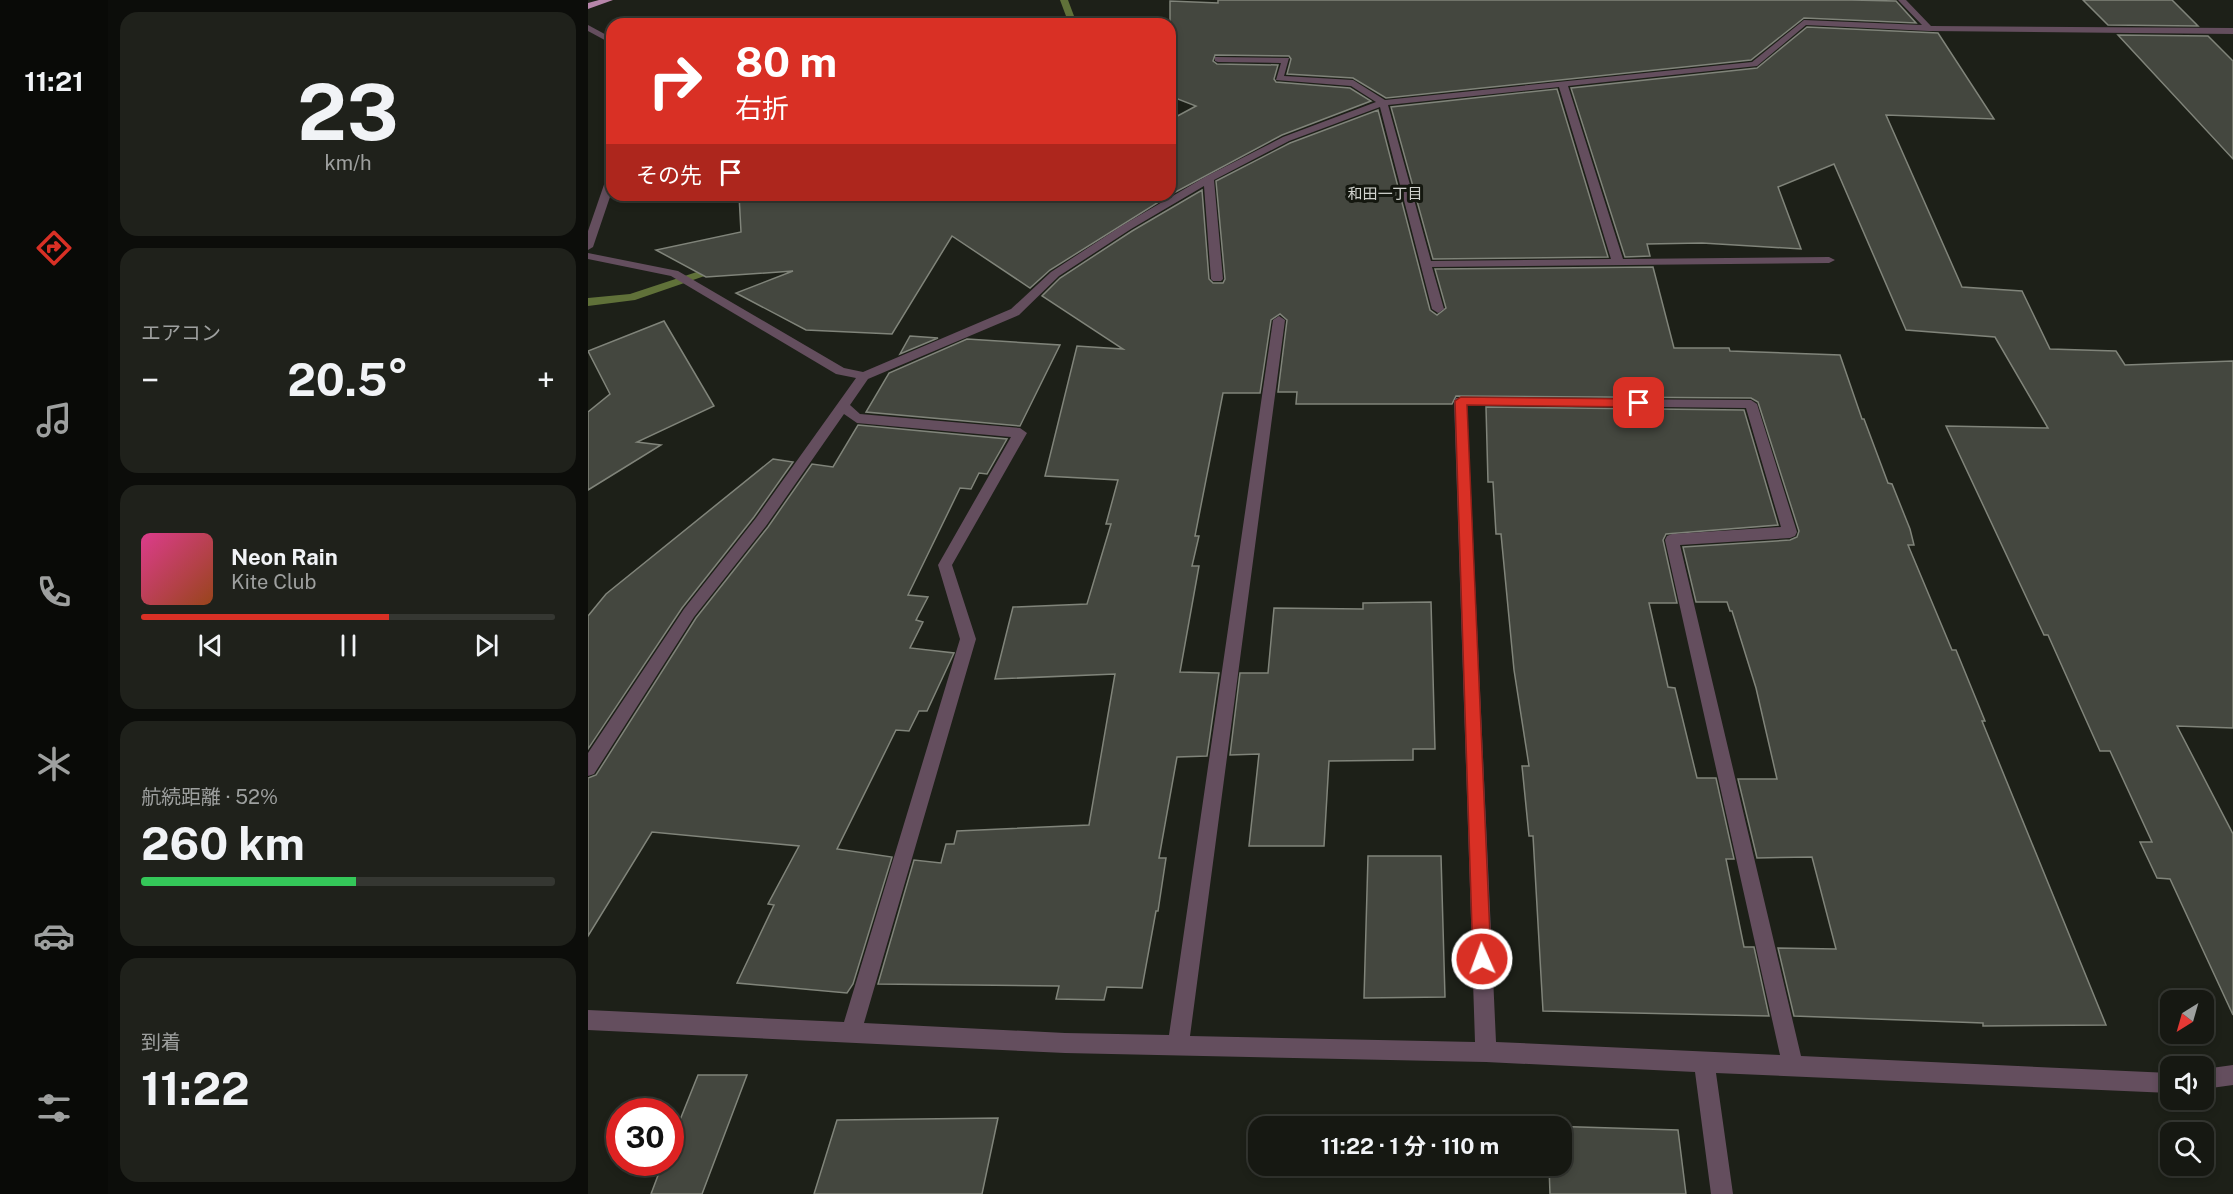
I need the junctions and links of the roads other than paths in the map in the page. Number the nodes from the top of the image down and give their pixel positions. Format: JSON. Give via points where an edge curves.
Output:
{"nodes":[{"id":1,"x":609,"y":0,"type":"edge"},
{"id":2,"x":1902,"y":0,"type":"edge"},
{"id":3,"x":588,"y":6,"type":"edge"},
{"id":4,"x":588,"y":28,"type":"edge"},
{"id":5,"x":1929,"y":28,"type":"junction"},
{"id":6,"x":2233,"y":31,"type":"edge"},
{"id":7,"x":606,"y":38,"type":"edge"},
{"id":8,"x":1218,"y":58,"type":"dead end"},
{"id":9,"x":1563,"y":84,"type":"junction"},
{"id":10,"x":1383,"y":103,"type":"junction"},
{"id":11,"x":1209,"y":179,"type":"junction"},
{"id":12,"x":606,"y":194,"type":"edge"},
{"id":13,"x":1176,"y":198,"type":"edge"},
{"id":14,"x":1171,"y":201,"type":"edge"},
{"id":15,"x":588,"y":247,"type":"edge"},
{"id":16,"x":588,"y":256,"type":"edge"},
{"id":17,"x":1829,"y":260,"type":"dead end"},
{"id":18,"x":1618,"y":262,"type":"junction"},
{"id":19,"x":1426,"y":264,"type":"junction"},
{"id":20,"x":1216,"y":279,"type":"dead end"},
{"id":21,"x":1438,"y":309,"type":"dead end"},
{"id":22,"x":1279,"y":320,"type":"dead end"},
{"id":23,"x":864,"y":376,"type":"junction"},
{"id":24,"x":843,"y":406,"type":"junction"},
{"id":25,"x":588,"y":768,"type":"edge"},
{"id":26,"x":588,"y":1020,"type":"edge"},
{"id":27,"x":851,"y":1033,"type":"junction"},
{"id":28,"x":1179,"y":1046,"type":"junction"},
{"id":29,"x":1486,"y":1052,"type":"junction"},
{"id":30,"x":1704,"y":1062,"type":"junction"},
{"id":31,"x":1793,"y":1066,"type":"junction"},
{"id":32,"x":2233,"y":1075,"type":"edge"},
{"id":33,"x":2214,"y":1078,"type":"edge"},
{"id":34,"x":2160,"y":1083,"type":"edge"},
{"id":35,"x":1722,"y":1194,"type":"edge"}],
"edges":[{"from":1,"to":3,"type":"highway"},
{"from":2,"to":5,"type":"street"},
{"from":4,"to":7,"type":"street"},
{"from":5,"to":6,"type":"street"},
{"from":5,"to":9,"type":"street","via":[[1804,22],[1754,64]]},
{"from":8,"to":10,"type":"street","via":[[1286,60],[1279,78],[1353,83]]},
{"from":9,"to":10,"type":"street"},
{"from":9,"to":18,"type":"street"},
{"from":10,"to":11,"type":"street","via":[[1286,139]]},
{"from":10,"to":19,"type":"street"},
{"from":11,"to":13,"type":"street"},
{"from":11,"to":20,"type":"street"},
{"from":12,"to":15,"type":"street"},
{"from":14,"to":23,"type":"street","via":[[1055,274],[1015,312]]},
{"from":16,"to":23,"type":"street","via":[[674,273],[840,371]]},
{"from":17,"to":18,"type":"street"},
{"from":18,"to":19,"type":"street"},
{"from":19,"to":21,"type":"street"},
{"from":22,"to":28,"type":"street"},
{"from":23,"to":24,"type":"street"},
{"from":24,"to":25,"type":"street","via":[[761,522],[689,613]]},
{"from":24,"to":27,"type":"street","via":[[857,418],[1020,433],[945,565],[968,639]]},
{"from":26,"to":27,"type":"street"},
{"from":27,"to":28,"type":"street"},
{"from":28,"to":29,"type":"street"},
{"from":29,"to":30,"type":"street"},
{"from":29,"to":31,"type":"street","via":[[1461,401],[1751,404],[1790,532],[1672,540]]},
{"from":30,"to":31,"type":"street"},
{"from":30,"to":35,"type":"street"},
{"from":31,"to":34,"type":"street"},
{"from":32,"to":33,"type":"street"}]}
